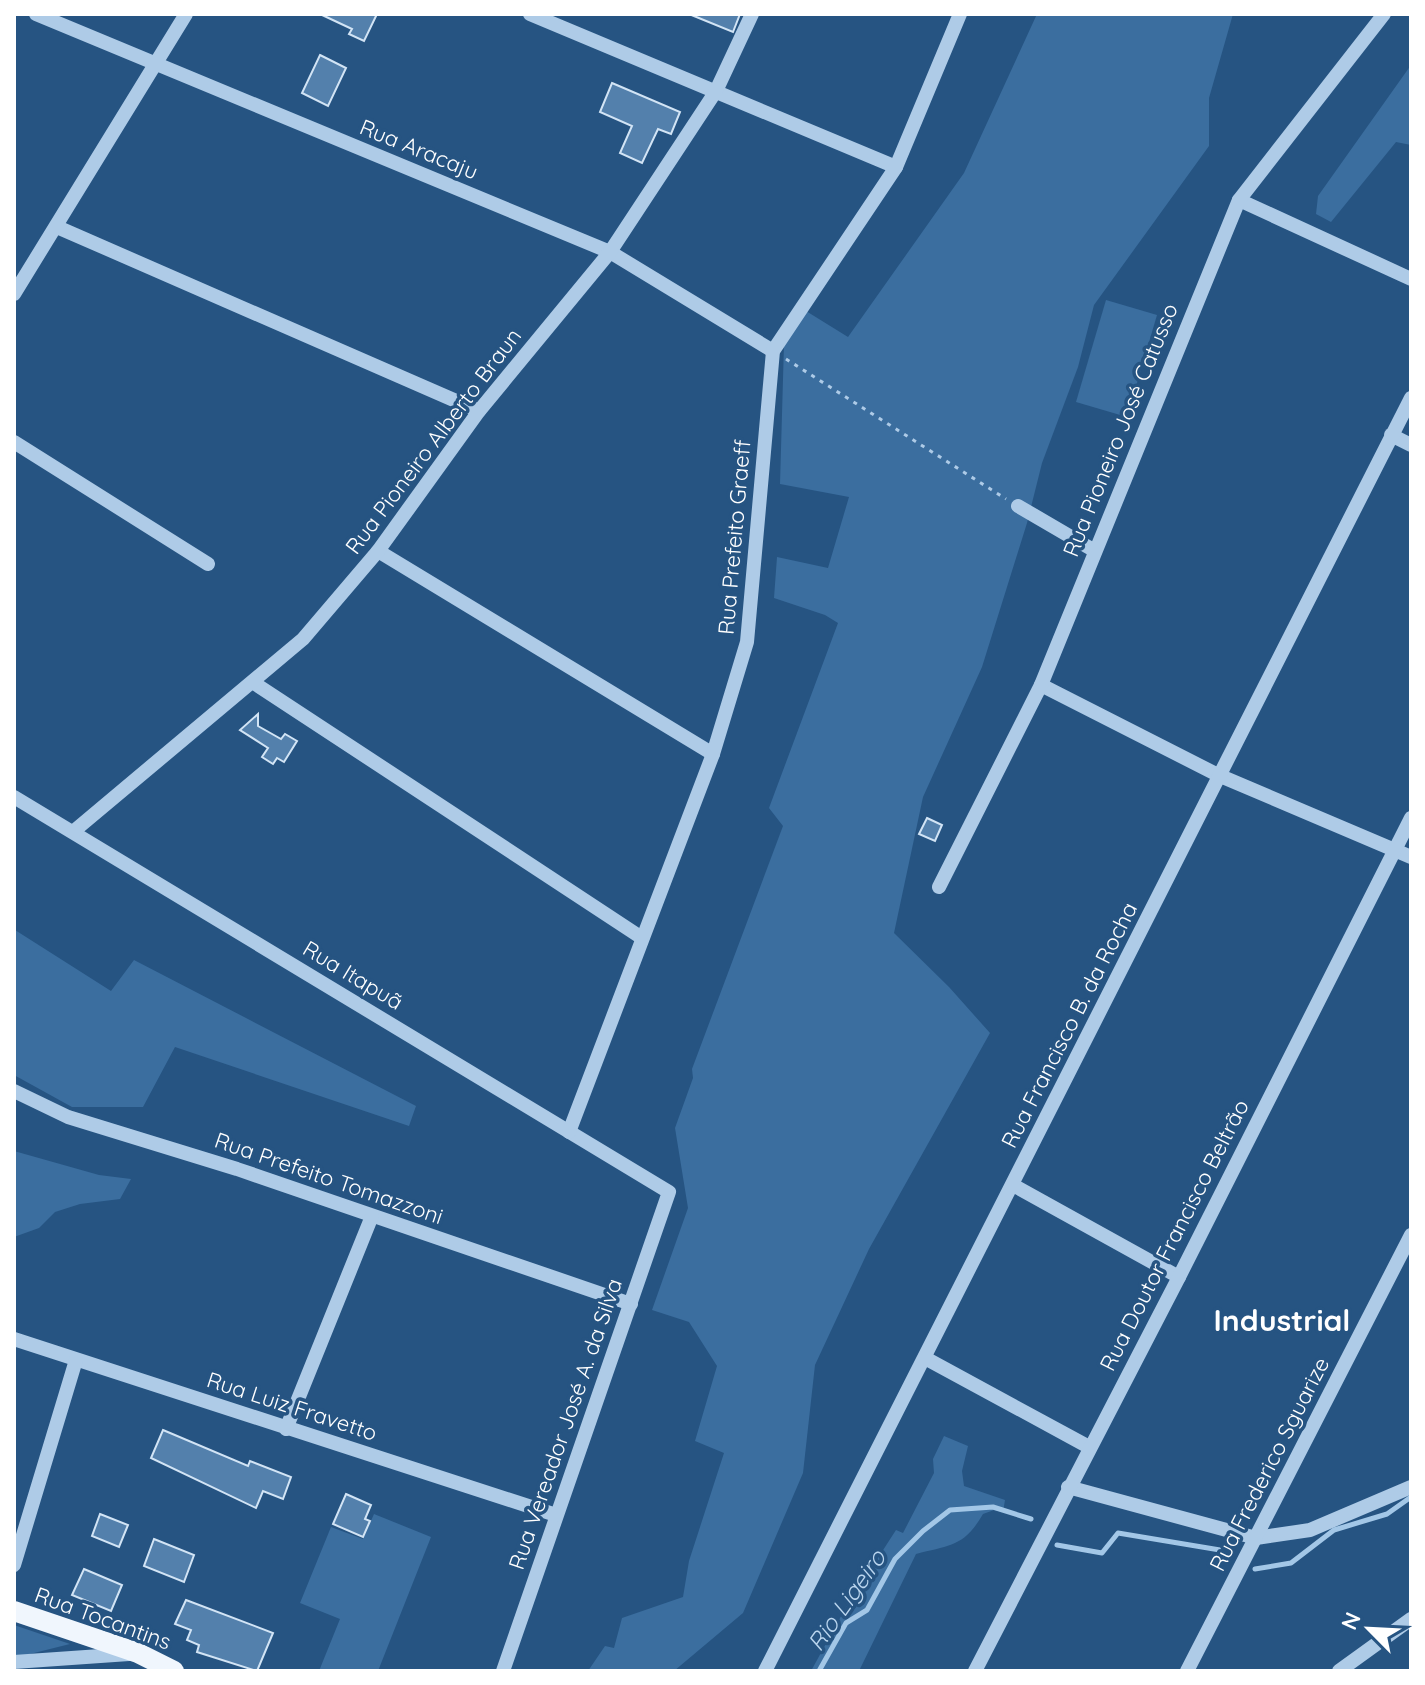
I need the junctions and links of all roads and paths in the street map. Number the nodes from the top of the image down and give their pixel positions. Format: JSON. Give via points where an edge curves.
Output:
{"nodes":[{"id":1,"x":36,"y":14,"type":"edge"},
{"id":2,"x":186,"y":14,"type":"edge"},
{"id":3,"x":530,"y":14,"type":"edge"},
{"id":4,"x":752,"y":14,"type":"edge"},
{"id":5,"x":960,"y":14,"type":"edge"},
{"id":6,"x":1384,"y":14,"type":"edge"},
{"id":7,"x":155,"y":64,"type":"junction"},
{"id":8,"x":716,"y":91,"type":"junction"},
{"id":9,"x":896,"y":167,"type":"junction"},
{"id":10,"x":1239,"y":200,"type":"junction"},
{"id":11,"x":57,"y":227,"type":"junction"},
{"id":12,"x":610,"y":252,"type":"junction"},
{"id":13,"x":1411,"y":279,"type":"edge"},
{"id":14,"x":14,"y":294,"type":"edge"},
{"id":15,"x":773,"y":351,"type":"junction"},
{"id":16,"x":1411,"y":398,"type":"edge"},
{"id":17,"x":479,"y":411,"type":"junction"},
{"id":18,"x":1391,"y":435,"type":"junction"},
{"id":19,"x":14,"y":442,"type":"edge"},
{"id":20,"x":1411,"y":445,"type":"edge"},
{"id":21,"x":1018,"y":506,"type":"joint"},
{"id":22,"x":378,"y":551,"type":"junction"},
{"id":23,"x":1095,"y":551,"type":"junction"},
{"id":24,"x":208,"y":564,"type":"dead end"},
{"id":25,"x":254,"y":683,"type":"junction"},
{"id":26,"x":1041,"y":685,"type":"junction"},
{"id":27,"x":713,"y":754,"type":"junction"},
{"id":28,"x":1218,"y":775,"type":"junction"},
{"id":29,"x":14,"y":797,"type":"edge"},
{"id":30,"x":1411,"y":818,"type":"edge"},
{"id":31,"x":74,"y":831,"type":"junction"},
{"id":32,"x":1395,"y":849,"type":"junction"},
{"id":33,"x":1411,"y":857,"type":"edge"},
{"id":34,"x":939,"y":887,"type":"dead end"},
{"id":35,"x":642,"y":938,"type":"junction"},
{"id":36,"x":14,"y":1091,"type":"edge"},
{"id":37,"x":569,"y":1132,"type":"junction"},
{"id":38,"x":1013,"y":1185,"type":"junction"},
{"id":39,"x":669,"y":1192,"type":"joint"},
{"id":40,"x":372,"y":1216,"type":"junction"},
{"id":41,"x":1411,"y":1235,"type":"edge"},
{"id":42,"x":1179,"y":1277,"type":"junction"},
{"id":43,"x":631,"y":1304,"type":"junction"},
{"id":44,"x":14,"y":1339,"type":"edge"},
{"id":45,"x":925,"y":1358,"type":"junction"},
{"id":46,"x":76,"y":1360,"type":"junction"},
{"id":47,"x":286,"y":1429,"type":"junction"},
{"id":48,"x":1089,"y":1447,"type":"junction"},
{"id":49,"x":1068,"y":1487,"type":"junction"},
{"id":50,"x":1411,"y":1487,"type":"edge"},
{"id":51,"x":556,"y":1515,"type":"junction"},
{"id":52,"x":1256,"y":1538,"type":"junction"},
{"id":53,"x":14,"y":1565,"type":"edge"},
{"id":54,"x":14,"y":1611,"type":"edge"},
{"id":55,"x":1411,"y":1619,"type":"edge"},
{"id":56,"x":138,"y":1653,"type":"junction"},
{"id":57,"x":14,"y":1662,"type":"edge"},
{"id":58,"x":171,"y":1670,"type":"edge"},
{"id":59,"x":503,"y":1671,"type":"edge"},
{"id":60,"x":765,"y":1671,"type":"edge"},
{"id":61,"x":975,"y":1671,"type":"edge"},
{"id":62,"x":1187,"y":1671,"type":"edge"},
{"id":63,"x":1339,"y":1671,"type":"edge"}],
"edges":[{"from":1,"to":7,"type":"street","name":"Rua Aracaju"},
{"from":2,"to":7,"type":"street"},
{"from":3,"to":8,"type":"street"},
{"from":4,"to":8,"type":"street","name":"Rua Pioneiro Alberto Braun"},
{"from":5,"to":9,"type":"street","name":"Rua Prefeito Graeff"},
{"from":6,"to":10,"type":"street","name":"Rua Pioneiro José Catusso"},
{"from":7,"to":11,"type":"street"},
{"from":7,"to":12,"type":"street","name":"Rua Aracaju"},
{"from":8,"to":9,"type":"street"},
{"from":8,"to":12,"type":"street","name":"Rua Pioneiro Alberto Braun"},
{"from":9,"to":15,"type":"street","name":"Rua Prefeito Graeff"},
{"from":10,"to":13,"type":"street"},
{"from":10,"to":23,"type":"street","name":"Rua Pioneiro José Catusso"},
{"from":11,"to":14,"type":"street"},
{"from":11,"to":17,"type":"street"},
{"from":12,"to":15,"type":"street","name":"Rua Aracaju"},
{"from":12,"to":17,"type":"street","name":"Rua Pioneiro Alberto Braun"},
{"from":15,"to":21,"type":"path"},
{"from":15,"to":27,"type":"street","name":"Rua Prefeito Graeff","via":[[747,642]]},
{"from":16,"to":18,"type":"street","name":"Rua Francisco B. da Rocha"},
{"from":17,"to":22,"type":"street","name":"Rua Pioneiro Alberto Braun"},
{"from":18,"to":20,"type":"street"},
{"from":18,"to":28,"type":"street","name":"Rua Francisco B. da Rocha"},
{"from":19,"to":24,"type":"street"},
{"from":21,"to":23,"type":"street"},
{"from":22,"to":25,"type":"street","name":"Rua Pioneiro Alberto Braun","via":[[303,639]]},
{"from":22,"to":27,"type":"street"},
{"from":23,"to":26,"type":"street","name":"Rua Pioneiro José Catusso"},
{"from":25,"to":31,"type":"street","name":"Rua Pioneiro Alberto Braun"},
{"from":25,"to":35,"type":"street"},
{"from":26,"to":28,"type":"street"},
{"from":26,"to":34,"type":"street","name":"Rua Pioneiro José Catusso"},
{"from":27,"to":35,"type":"street","name":"Rua Prefeito Graeff"},
{"from":28,"to":32,"type":"street"},
{"from":28,"to":38,"type":"street","name":"Rua Francisco B. da Rocha"},
{"from":29,"to":31,"type":"street","name":"Rua Itapuã"},
{"from":30,"to":32,"type":"street","name":"Rua Doutor Francisco Beltrão"},
{"from":31,"to":37,"type":"street","name":"Rua Itapuã"},
{"from":32,"to":33,"type":"street"},
{"from":32,"to":42,"type":"street","name":"Rua Doutor Francisco Beltrão"},
{"from":35,"to":37,"type":"street","name":"Rua Prefeito Graeff"},
{"from":36,"to":40,"type":"street","name":"Rua Prefeito Tomazzoni","via":[[68,1117]]},
{"from":37,"to":39,"type":"street","name":"Rua Itapuã"},
{"from":38,"to":42,"type":"street"},
{"from":38,"to":45,"type":"street","name":"Rua Francisco B. da Rocha"},
{"from":39,"to":43,"type":"street","name":"Rua Vereador José A. da Silva"},
{"from":40,"to":43,"type":"street","name":"Rua Prefeito Tomazzoni"},
{"from":40,"to":47,"type":"street"},
{"from":41,"to":52,"type":"street","name":"Rua Frederico Sguarize"},
{"from":42,"to":48,"type":"street","name":"Rua Doutor Francisco Beltrão"},
{"from":43,"to":51,"type":"street","name":"Rua Vereador José A. da Silva"},
{"from":44,"to":46,"type":"street","name":"Rua Luiz Fravetto"},
{"from":45,"to":48,"type":"street"},
{"from":45,"to":60,"type":"street","name":"Rua Francisco B. da Rocha"},
{"from":46,"to":47,"type":"street","name":"Rua Luiz Fravetto"},
{"from":46,"to":53,"type":"street"},
{"from":47,"to":51,"type":"street","name":"Rua Luiz Fravetto"},
{"from":48,"to":49,"type":"street","name":"Rua Doutor Francisco Beltrão"},
{"from":49,"to":52,"type":"street"},
{"from":49,"to":61,"type":"street","name":"Rua Doutor Francisco Beltrão"},
{"from":50,"to":52,"type":"street","via":[[1310,1530]]},
{"from":51,"to":59,"type":"street","name":"Rua Vereador José A. da Silva"},
{"from":52,"to":62,"type":"street","name":"Rua Frederico Sguarize"},
{"from":54,"to":56,"type":"main road","name":"Rua Tocantins"},
{"from":55,"to":63,"type":"street"},
{"from":56,"to":57,"type":"street"},
{"from":56,"to":58,"type":"main road","name":"Rua Tocantins"}]}
